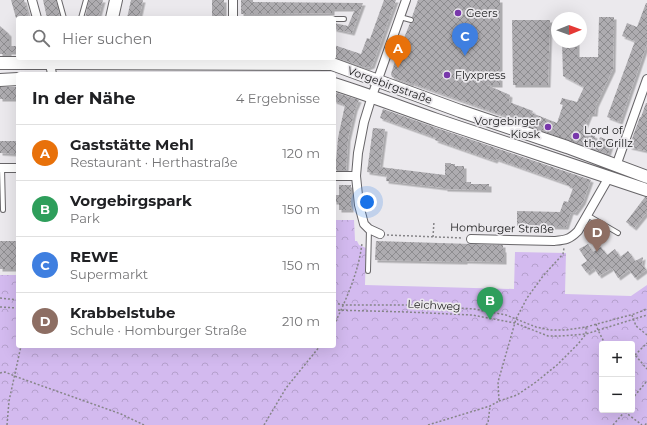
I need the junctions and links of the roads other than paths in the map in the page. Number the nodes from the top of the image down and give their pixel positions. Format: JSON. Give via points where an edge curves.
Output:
{"nodes":[{"id":1,"x":32,"y":0,"type":"edge"},
{"id":2,"x":60,"y":0,"type":"edge"},
{"id":3,"x":86,"y":0,"type":"edge"},
{"id":4,"x":116,"y":0,"type":"edge"},
{"id":5,"x":233,"y":0,"type":"edge"},
{"id":6,"x":406,"y":0,"type":"edge"},
{"id":7,"x":36,"y":16,"type":"edge"},
{"id":8,"x":64,"y":16,"type":"edge"},
{"id":9,"x":82,"y":16,"type":"edge"},
{"id":10,"x":112,"y":16,"type":"edge"},
{"id":11,"x":233,"y":16,"type":"edge"},
{"id":12,"x":400,"y":17,"type":"junction"},
{"id":13,"x":336,"y":19,"type":"edge"},
{"id":14,"x":344,"y":19,"type":"dead end"},
{"id":15,"x":411,"y":20,"type":"dead end"},
{"id":16,"x":233,"y":61,"type":"edge"},
{"id":17,"x":298,"y":61,"type":"edge"},
{"id":18,"x":0,"y":64,"type":"edge"},
{"id":19,"x":50,"y":65,"type":"edge"},
{"id":20,"x":101,"y":65,"type":"edge"},
{"id":21,"x":16,"y":79,"type":"edge"},
{"id":22,"x":647,"y":79,"type":"edge"},
{"id":23,"x":0,"y":80,"type":"edge"},
{"id":24,"x":378,"y":81,"type":"junction"},
{"id":25,"x":336,"y":85,"type":"edge"},
{"id":26,"x":372,"y":96,"type":"junction"},
{"id":27,"x":616,"y":166,"type":"junction"},
{"id":28,"x":1,"y":168,"type":"edge"},
{"id":29,"x":16,"y":168,"type":"edge"},
{"id":30,"x":336,"y":176,"type":"edge"},
{"id":31,"x":356,"y":176,"type":"junction"},
{"id":32,"x":609,"y":177,"type":"junction"},
{"id":33,"x":647,"y":177,"type":"edge"},
{"id":34,"x":647,"y":190,"type":"edge"},
{"id":35,"x":3,"y":210,"type":"dead end"},
{"id":36,"x":587,"y":215,"type":"junction"},
{"id":37,"x":369,"y":229,"type":"junction"},
{"id":38,"x":618,"y":233,"type":"dead end"},
{"id":39,"x":380,"y":234,"type":"road end"},
{"id":40,"x":471,"y":239,"type":"road end"},
{"id":41,"x":368,"y":271,"type":"dead end"}],
"edges":[{"from":1,"to":7,"type":"street"},
{"from":2,"to":8,"type":"lane"},
{"from":3,"to":9,"type":"lane"},
{"from":4,"to":10,"type":"main road"},
{"from":5,"to":11,"type":"street"},
{"from":6,"to":12,"type":"street"},
{"from":12,"to":15,"type":"lane"},
{"from":12,"to":24,"type":"street"},
{"from":13,"to":14,"type":"lane"},
{"from":16,"to":17,"type":"main road","name":"Vorgebirgstraße"},
{"from":16,"to":20,"type":"main road","name":"Vorgebirgstraße"},
{"from":17,"to":24,"type":"main road","name":"Vorgebirgstraße","via":[[332,64]]},
{"from":18,"to":19,"type":"main road","name":"Vorgebirgstraße"},
{"from":19,"to":20,"type":"main road","name":"Vorgebirgstraße"},
{"from":21,"to":23,"type":"main road"},
{"from":22,"to":27,"type":"street"},
{"from":24,"to":26,"type":"street"},
{"from":24,"to":27,"type":"main road","name":"Vorgebirgstraße"},
{"from":25,"to":26,"type":"main road","name":"Vorgebirgstraße"},
{"from":26,"to":31,"type":"street","via":[[364,122]]},
{"from":26,"to":32,"type":"main road","name":"Vorgebirgstraße"},
{"from":27,"to":33,"type":"main road","name":"Vorgebirgstraße"},
{"from":28,"to":29,"type":"street"},
{"from":28,"to":35,"type":"lane"},
{"from":30,"to":31,"type":"street"},
{"from":31,"to":37,"type":"street","via":[[359,205],[364,224]]},
{"from":32,"to":34,"type":"main road","name":"Vorgebirgstraße"},
{"from":32,"to":36,"type":"street","name":"Homburger Straße"},
{"from":36,"to":38,"type":"lane"},
{"from":36,"to":40,"type":"street","name":"Homburger Straße","via":[[573,236],[566,240]]},
{"from":37,"to":39,"type":"street"},
{"from":37,"to":41,"type":"lane"}]}
